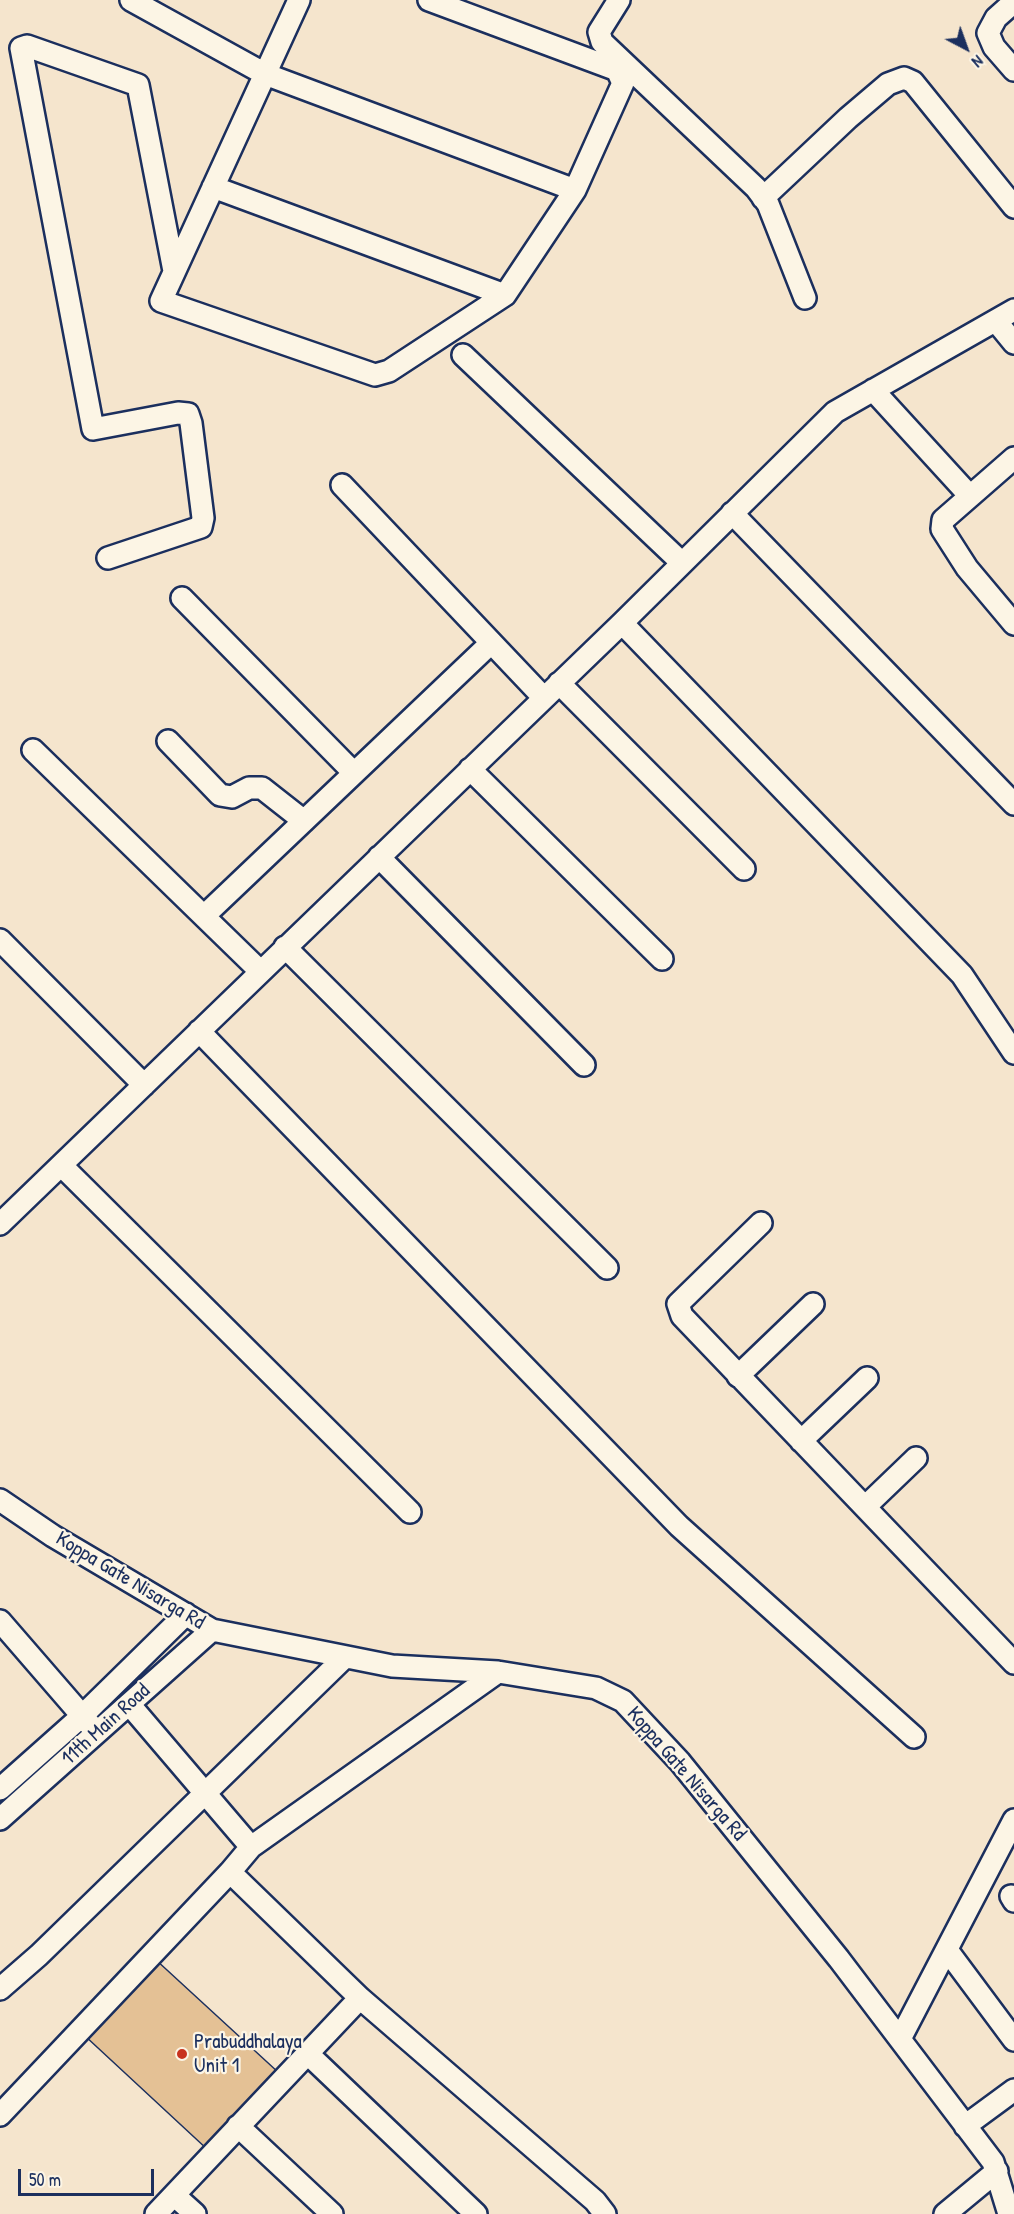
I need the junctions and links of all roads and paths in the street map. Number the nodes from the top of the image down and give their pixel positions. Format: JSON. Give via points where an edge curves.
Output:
{"nodes":[{"id":1,"x":131,"y":0,"type":"edge"},
{"id":2,"x":298,"y":0,"type":"edge"},
{"id":3,"x":429,"y":0,"type":"edge"},
{"id":4,"x":619,"y":0,"type":"edge"},
{"id":5,"x":1014,"y":2,"type":"edge"},
{"id":6,"x":1014,"y":70,"type":"edge"},
{"id":7,"x":265,"y":74,"type":"junction"},
{"id":8,"x":213,"y":187,"type":"junction"},
{"id":9,"x":575,"y":190,"type":"junction"},
{"id":10,"x":763,"y":198,"type":"junction"},
{"id":11,"x":1014,"y":207,"type":"edge"},
{"id":12,"x":174,"y":271,"type":"junction"},
{"id":13,"x":505,"y":295,"type":"junction"},
{"id":14,"x":805,"y":298,"type":"dead end"},
{"id":15,"x":1005,"y":315,"type":"edge"},
{"id":16,"x":1014,"y":343,"type":"edge"},
{"id":17,"x":463,"y":355,"type":"dead end"},
{"id":18,"x":873,"y":390,"type":"junction"},
{"id":19,"x":1014,"y":458,"type":"edge"},
{"id":20,"x":342,"y":485,"type":"dead end"},
{"id":21,"x":969,"y":495,"type":"junction"},
{"id":22,"x":732,"y":513,"type":"junction"},
{"id":23,"x":108,"y":558,"type":"dead end"},
{"id":24,"x":682,"y":563,"type":"junction"},
{"id":25,"x":182,"y":598,"type":"dead end"},
{"id":26,"x":622,"y":623,"type":"junction"},
{"id":27,"x":1014,"y":624,"type":"edge"},
{"id":28,"x":491,"y":643,"type":"junction"},
{"id":29,"x":551,"y":691,"type":"junction"},
{"id":30,"x":168,"y":741,"type":"dead end"},
{"id":31,"x":33,"y":750,"type":"dead end"},
{"id":32,"x":470,"y":769,"type":"junction"},
{"id":33,"x":354,"y":773,"type":"junction"},
{"id":34,"x":1014,"y":804,"type":"edge"},
{"id":35,"x":304,"y":821,"type":"junction"},
{"id":36,"x":379,"y":857,"type":"junction"},
{"id":37,"x":744,"y":869,"type":"dead end"},
{"id":38,"x":204,"y":916,"type":"junction"},
{"id":39,"x":0,"y":940,"type":"edge"},
{"id":40,"x":285,"y":947,"type":"junction"},
{"id":41,"x":662,"y":959,"type":"dead end"},
{"id":42,"x":260,"y":971,"type":"junction"},
{"id":43,"x":199,"y":1031,"type":"junction"},
{"id":44,"x":1012,"y":1046,"type":"edge"},
{"id":45,"x":584,"y":1065,"type":"dead end"},
{"id":46,"x":144,"y":1085,"type":"junction"},
{"id":47,"x":62,"y":1166,"type":"junction"},
{"id":48,"x":1,"y":1221,"type":"edge"},
{"id":49,"x":761,"y":1222,"type":"dead end"},
{"id":50,"x":607,"y":1268,"type":"dead end"},
{"id":51,"x":813,"y":1304,"type":"dead end"},
{"id":52,"x":738,"y":1376,"type":"junction"},
{"id":53,"x":867,"y":1378,"type":"dead end"},
{"id":54,"x":801,"y":1441,"type":"junction"},
{"id":55,"x":916,"y":1458,"type":"dead end"},
{"id":56,"x":0,"y":1500,"type":"edge"},
{"id":57,"x":865,"y":1508,"type":"junction"},
{"id":58,"x":410,"y":1512,"type":"dead end"},
{"id":59,"x":186,"y":1614,"type":"junction"},
{"id":60,"x":0,"y":1621,"type":"edge"},
{"id":61,"x":212,"y":1630,"type":"junction"},
{"id":62,"x":345,"y":1657,"type":"junction"},
{"id":63,"x":1014,"y":1663,"type":"edge"},
{"id":64,"x":498,"y":1672,"type":"junction"},
{"id":65,"x":129,"y":1704,"type":"junction"},
{"id":66,"x":82,"y":1716,"type":"junction"},
{"id":67,"x":97,"y":1733,"type":"junction"},
{"id":68,"x":914,"y":1737,"type":"dead end"},
{"id":69,"x":0,"y":1789,"type":"edge"},
{"id":70,"x":205,"y":1794,"type":"junction"},
{"id":71,"x":0,"y":1819,"type":"edge"},
{"id":72,"x":1014,"y":1820,"type":"edge"},
{"id":73,"x":250,"y":1847,"type":"junction"},
{"id":74,"x":230,"y":1872,"type":"junction"},
{"id":75,"x":946,"y":1950,"type":"junction"},
{"id":76,"x":0,"y":1989,"type":"edge"},
{"id":77,"x":360,"y":1998,"type":"junction"},
{"id":78,"x":900,"y":2039,"type":"junction"},
{"id":79,"x":1014,"y":2040,"type":"edge"},
{"id":80,"x":307,"y":2053,"type":"junction"},
{"id":81,"x":1014,"y":2090,"type":"edge"},
{"id":82,"x":0,"y":2115,"type":"edge"},
{"id":83,"x":238,"y":2126,"type":"junction"},
{"id":84,"x":965,"y":2126,"type":"junction"},
{"id":85,"x":997,"y":2171,"type":"junction"},
{"id":86,"x":174,"y":2195,"type":"junction"},
{"id":87,"x":156,"y":2214,"type":"edge"},
{"id":88,"x":195,"y":2214,"type":"edge"},
{"id":89,"x":332,"y":2214,"type":"edge"},
{"id":90,"x":476,"y":2214,"type":"edge"},
{"id":91,"x":605,"y":2214,"type":"edge"},
{"id":92,"x":945,"y":2214,"type":"edge"},
{"id":93,"x":1009,"y":2214,"type":"edge"}],
"edges":[{"from":1,"to":7,"type":"street"},
{"from":2,"to":7,"type":"street"},
{"from":3,"to":9,"type":"street","via":[[617,70],[623,83]]},
{"from":4,"to":10,"type":"street","via":[[599,32],[602,42]]},
{"from":5,"to":6,"type":"street","via":[[996,18],[988,33],[994,47]]},
{"from":7,"to":8,"type":"street"},
{"from":7,"to":9,"type":"street"},
{"from":8,"to":12,"type":"street"},
{"from":8,"to":13,"type":"street"},
{"from":9,"to":13,"type":"street"},
{"from":10,"to":11,"type":"street","via":[[856,111],[888,84],[904,78],[913,82]]},
{"from":10,"to":14,"type":"street"},
{"from":12,"to":13,"type":"street","via":[[161,300],[375,375],[389,371]]},
{"from":12,"to":23,"type":"street","via":[[138,85],[27,46],[21,48],[93,429],[178,413],[188,414],[191,423],[201,528]]},
{"from":15,"to":16,"type":"street"},
{"from":15,"to":18,"type":"street"},
{"from":17,"to":24,"type":"street"},
{"from":18,"to":21,"type":"street"},
{"from":18,"to":22,"type":"street","via":[[835,412]]},
{"from":19,"to":21,"type":"street"},
{"from":20,"to":28,"type":"street"},
{"from":21,"to":27,"type":"street","via":[[944,520],[942,530],[967,568]]},
{"from":22,"to":24,"type":"street"},
{"from":22,"to":34,"type":"street"},
{"from":24,"to":26,"type":"street"},
{"from":25,"to":33,"type":"street"},
{"from":26,"to":29,"type":"street"},
{"from":26,"to":44,"type":"street","via":[[962,975]]},
{"from":28,"to":29,"type":"street"},
{"from":28,"to":33,"type":"street"},
{"from":29,"to":32,"type":"street"},
{"from":29,"to":37,"type":"street"},
{"from":30,"to":35,"type":"street","via":[[220,795],[232,797],[249,788],[262,788]]},
{"from":31,"to":38,"type":"street"},
{"from":32,"to":36,"type":"street"},
{"from":32,"to":41,"type":"street"},
{"from":33,"to":35,"type":"street"},
{"from":35,"to":38,"type":"street"},
{"from":36,"to":40,"type":"street"},
{"from":36,"to":45,"type":"street"},
{"from":38,"to":42,"type":"street"},
{"from":39,"to":46,"type":"street"},
{"from":40,"to":42,"type":"street"},
{"from":40,"to":50,"type":"street"},
{"from":42,"to":43,"type":"street"},
{"from":43,"to":46,"type":"street"},
{"from":43,"to":68,"type":"street","via":[[679,1526]]},
{"from":46,"to":47,"type":"street"},
{"from":47,"to":48,"type":"street"},
{"from":47,"to":58,"type":"street"},
{"from":49,"to":52,"type":"street","via":[[678,1304],[682,1316]]},
{"from":51,"to":52,"type":"street"},
{"from":52,"to":54,"type":"street"},
{"from":53,"to":54,"type":"street"},
{"from":54,"to":57,"type":"street"},
{"from":55,"to":57,"type":"street"},
{"from":56,"to":59,"type":"street","name":"Koppa Gate Nisarga Rd"},
{"from":57,"to":63,"type":"street"},
{"from":59,"to":61,"type":"street","name":"Koppa Gate Nisarga Rd"},
{"from":59,"to":66,"type":"street","name":"11th Main Road"},
{"from":60,"to":66,"type":"street"},
{"from":61,"to":62,"type":"street","name":"Koppa Gate Nisarga Rd"},
{"from":61,"to":65,"type":"street","name":"11th Main Road"},
{"from":62,"to":64,"type":"street","name":"Koppa Gate Nisarga Rd","via":[[400,1667]]},
{"from":62,"to":70,"type":"street"},
{"from":64,"to":73,"type":"street"},
{"from":64,"to":78,"type":"street","name":"Koppa Gate Nisarga Rd","via":[[596,1688],[609,1692],[634,1711],[680,1762]]},
{"from":65,"to":67,"type":"street","name":"11th Main Road"},
{"from":65,"to":70,"type":"street"},
{"from":66,"to":67,"type":"street"},
{"from":66,"to":69,"type":"street","name":"11th Main Road"},
{"from":67,"to":71,"type":"street","name":"11th Main Road"},
{"from":70,"to":73,"type":"street"},
{"from":70,"to":76,"type":"street"},
{"from":72,"to":75,"type":"street"},
{"from":73,"to":74,"type":"street"},
{"from":74,"to":77,"type":"street"},
{"from":74,"to":82,"type":"street"},
{"from":75,"to":78,"type":"street"},
{"from":75,"to":79,"type":"street"},
{"from":77,"to":80,"type":"street"},
{"from":77,"to":91,"type":"street","via":[[595,2200]]},
{"from":78,"to":84,"type":"street","name":"Koppa Gate Nisarga Rd"},
{"from":80,"to":83,"type":"street"},
{"from":80,"to":90,"type":"street"},
{"from":81,"to":84,"type":"street"},
{"from":83,"to":86,"type":"street"},
{"from":83,"to":89,"type":"street"},
{"from":84,"to":85,"type":"street","name":"Koppa Gate Nisarga Rd"},
{"from":85,"to":92,"type":"street"},
{"from":85,"to":93,"type":"street","name":"Koppa Gate Nisarga Rd"},
{"from":86,"to":87,"type":"street"},
{"from":86,"to":88,"type":"street"}]}
